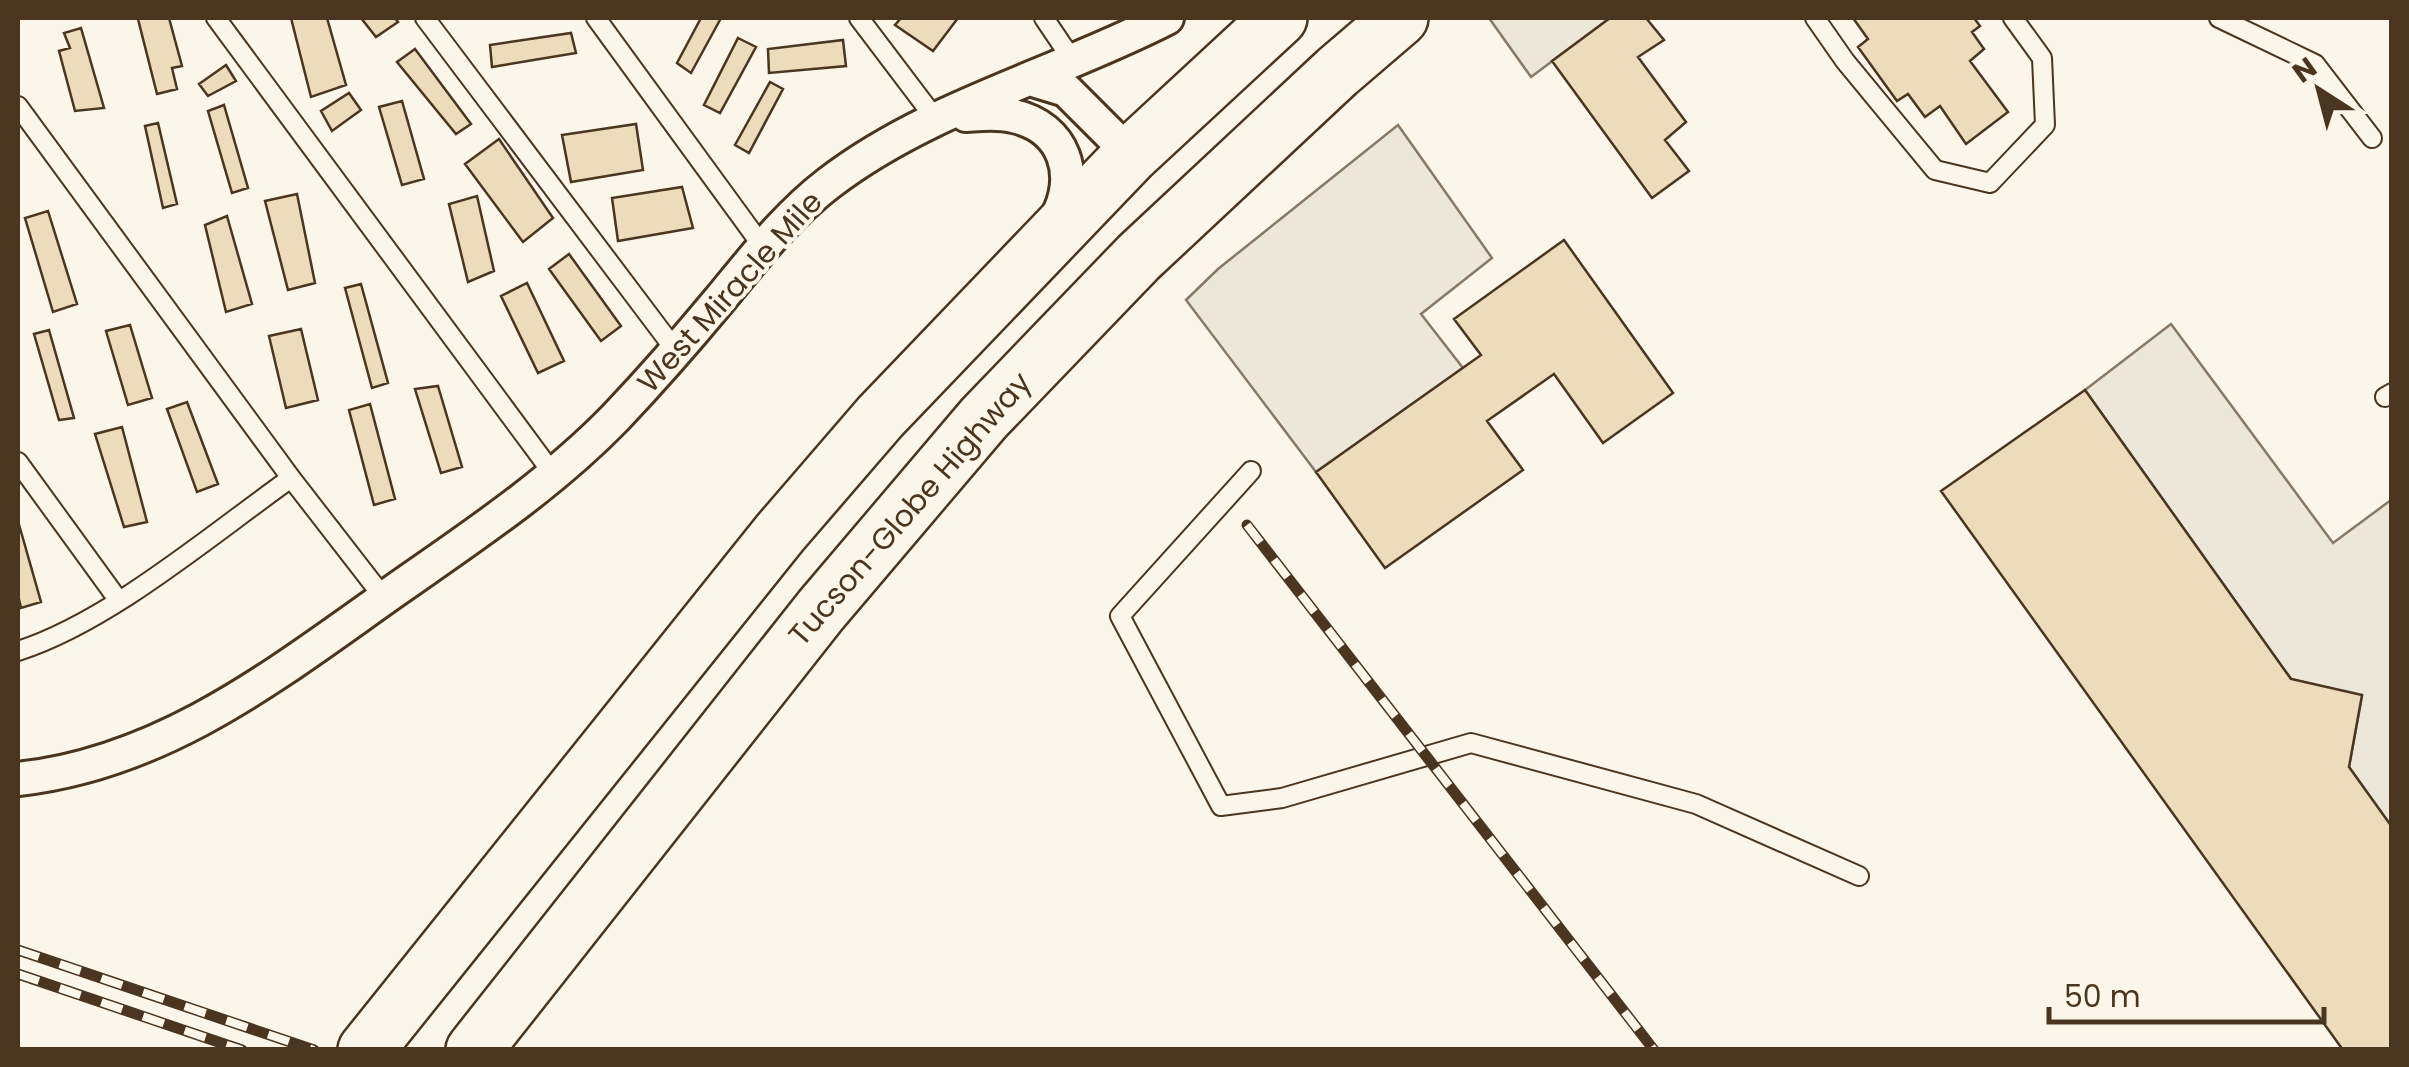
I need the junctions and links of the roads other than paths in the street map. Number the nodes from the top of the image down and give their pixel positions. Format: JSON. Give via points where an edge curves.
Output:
{"nodes":[{"id":1,"x":216,"y":18,"type":"edge"},
{"id":2,"x":425,"y":18,"type":"edge"},
{"id":3,"x":596,"y":18,"type":"edge"},
{"id":4,"x":859,"y":18,"type":"edge"},
{"id":5,"x":1044,"y":18,"type":"edge"},
{"id":6,"x":1166,"y":18,"type":"edge"},
{"id":7,"x":1279,"y":18,"type":"edge"},
{"id":8,"x":1815,"y":18,"type":"edge"},
{"id":9,"x":2013,"y":18,"type":"edge"},
{"id":10,"x":2220,"y":18,"type":"edge"},
{"id":11,"x":1382,"y":23,"type":"edge"},
{"id":12,"x":1072,"y":61,"type":"junction"},
{"id":13,"x":1030,"y":79,"type":"junction"},
{"id":14,"x":18,"y":106,"type":"edge"},
{"id":15,"x":937,"y":121,"type":"junction"},
{"id":16,"x":1269,"y":134,"type":"junction"},
{"id":17,"x":2372,"y":138,"type":"dead end"},
{"id":18,"x":1131,"y":155,"type":"junction"},
{"id":19,"x":763,"y":247,"type":"junction"},
{"id":20,"x":1012,"y":276,"type":"junction"},
{"id":21,"x":676,"y":351,"type":"junction"},
{"id":22,"x":18,"y":462,"type":"edge"},
{"id":23,"x":1251,"y":471,"type":"dead end"},
{"id":24,"x":554,"y":474,"type":"junction"},
{"id":25,"x":291,"y":478,"type":"junction"},
{"id":26,"x":384,"y":598,"type":"junction"},
{"id":27,"x":119,"y":601,"type":"junction"},
{"id":28,"x":18,"y":650,"type":"edge"},
{"id":29,"x":18,"y":779,"type":"edge"},
{"id":30,"x":1859,"y":876,"type":"dead end"},
{"id":31,"x":484,"y":1036,"type":"edge"},
{"id":32,"x":366,"y":1050,"type":"edge"}],
"edges":[{"from":1,"to":24,"type":"lane"},
{"from":2,"to":21,"type":"lane"},
{"from":3,"to":19,"type":"lane"},
{"from":4,"to":15,"type":"lane"},
{"from":5,"to":12,"type":"lane"},
{"from":6,"to":12,"type":"street","name":"West Miracle Mile"},
{"from":7,"to":18,"type":"highway"},
{"from":8,"to":9,"type":"lane","via":[[1936,170],[1990,183],[2045,125],[2042,58]]},
{"from":10,"to":17,"type":"lane","via":[[2315,64]]},
{"from":11,"to":16,"type":"highway","name":"Tucson-Globe Highway"},
{"from":12,"to":13,"type":"street","name":"West Miracle Mile"},
{"from":13,"to":15,"type":"street","name":"West Miracle Mile"},
{"from":13,"to":18,"type":"street","via":[[1066,90]]},
{"from":14,"to":25,"type":"lane"},
{"from":15,"to":19,"type":"street","name":"West Miracle Mile","via":[[838,176]]},
{"from":15,"to":20,"type":"street","via":[[1010,115],[1036,124],[1062,154],[1069,178],[1064,204]]},
{"from":16,"to":18,"type":"highway","via":[[1227,162],[1182,177],[1156,174]]},
{"from":16,"to":31,"type":"highway","name":"Tucson-Globe Highway","via":[[1105,291],[936,472]]},
{"from":18,"to":20,"type":"highway"},
{"from":19,"to":21,"type":"street","name":"West Miracle Mile"},
{"from":20,"to":32,"type":"highway","via":[[780,533]]},
{"from":21,"to":24,"type":"street","name":"West Miracle Mile"},
{"from":22,"to":27,"type":"lane"},
{"from":23,"to":30,"type":"lane","via":[[1120,616],[1221,806],[1282,798],[1471,743],[1696,804]]},
{"from":24,"to":26,"type":"street","name":"West Miracle Mile"},
{"from":25,"to":26,"type":"lane"},
{"from":25,"to":27,"type":"lane"},
{"from":26,"to":29,"type":"street","name":"West Miracle Mile","via":[[185,730],[89,766]]},
{"from":27,"to":28,"type":"lane","via":[[46,642]]}]}
